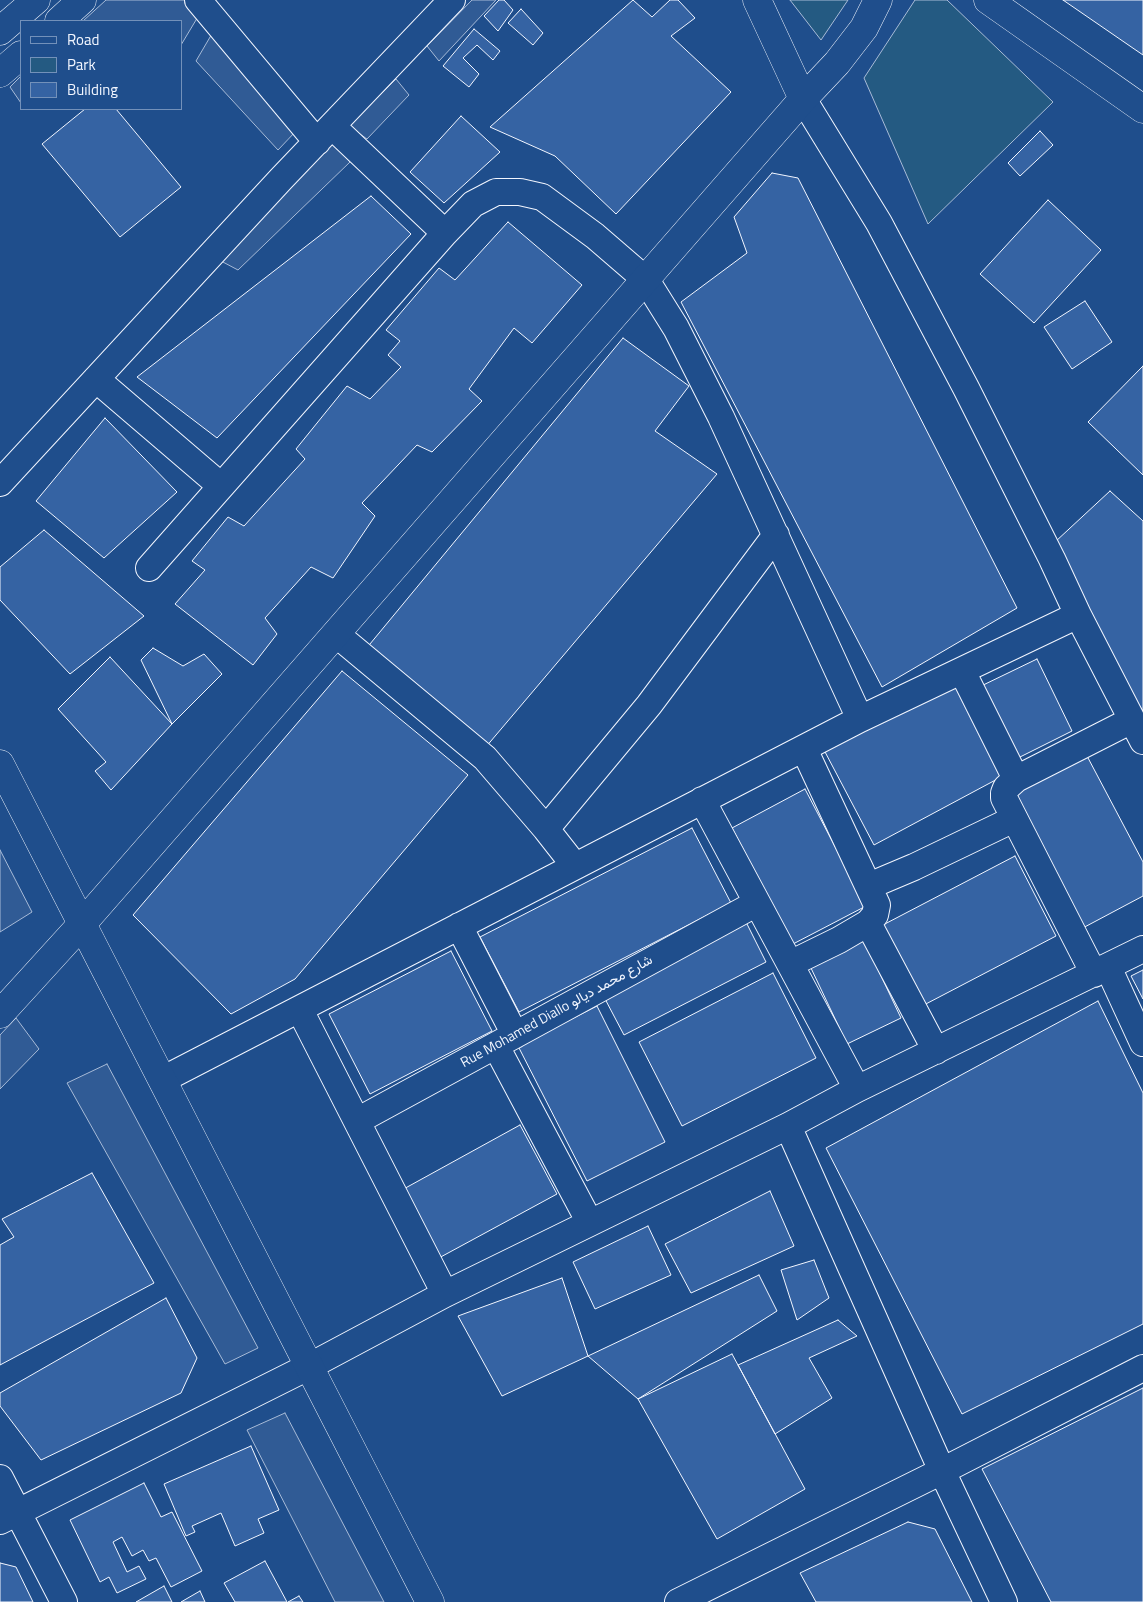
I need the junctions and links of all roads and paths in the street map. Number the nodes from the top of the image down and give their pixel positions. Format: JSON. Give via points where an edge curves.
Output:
{"nodes":[{"id":1,"x":36,"y":0,"type":"edge"},
{"id":2,"x":41,"y":0,"type":"edge"},
{"id":3,"x":82,"y":0,"type":"edge"},
{"id":4,"x":198,"y":0,"type":"edge"},
{"id":5,"x":452,"y":0,"type":"edge"},
{"id":6,"x":756,"y":0,"type":"edge"},
{"id":7,"x":878,"y":0,"type":"edge"},
{"id":8,"x":988,"y":0,"type":"edge"},
{"id":9,"x":52,"y":20,"type":"edge"},
{"id":10,"x":60,"y":20,"type":"edge"},
{"id":11,"x":0,"y":31,"type":"edge"},
{"id":12,"x":20,"y":56,"type":"edge"},
{"id":13,"x":0,"y":73,"type":"edge"},
{"id":14,"x":803,"y":99,"type":"junction"},
{"id":15,"x":1143,"y":109,"type":"edge"},
{"id":16,"x":325,"y":134,"type":"junction"},
{"id":17,"x":445,"y":233,"type":"junction"},
{"id":18,"x":646,"y":280,"type":"junction"},
{"id":19,"x":96,"y":379,"type":"junction"},
{"id":20,"x":0,"y":482,"type":"edge"},
{"id":21,"x":221,"y":486,"type":"junction"},
{"id":22,"x":776,"y":535,"type":"junction"},
{"id":23,"x":149,"y":568,"type":"dead end"},
{"id":24,"x":1078,"y":614,"type":"junction"},
{"id":25,"x":336,"y":634,"type":"junction"},
{"id":26,"x":962,"y":671,"type":"junction"},
{"id":27,"x":860,"y":719,"type":"junction"},
{"id":28,"x":1138,"y":730,"type":"edge"},
{"id":29,"x":804,"y":749,"type":"junction"},
{"id":30,"x":0,"y":764,"type":"edge"},
{"id":31,"x":1016,"y":779,"type":"junction"},
{"id":32,"x":702,"y":800,"type":"junction"},
{"id":33,"x":1014,"y":819,"type":"junction"},
{"id":34,"x":546,"y":830,"type":"junction"},
{"id":35,"x":575,"y":866,"type":"junction"},
{"id":36,"x":869,"y":886,"type":"junction"},
{"id":37,"x":757,"y":903,"type":"junction"},
{"id":38,"x":868,"y":923,"type":"junction"},
{"id":39,"x":82,"y":924,"type":"junction"},
{"id":40,"x":460,"y":926,"type":"junction"},
{"id":41,"x":1143,"y":949,"type":"edge"},
{"id":42,"x":790,"y":964,"type":"junction"},
{"id":43,"x":1101,"y":970,"type":"junction"},
{"id":44,"x":300,"y":1010,"type":"junction"},
{"id":45,"x":0,"y":1014,"type":"edge"},
{"id":46,"x":505,"y":1041,"type":"junction"},
{"id":47,"x":1143,"y":1043,"type":"edge"},
{"id":48,"x":936,"y":1051,"type":"junction"},
{"id":49,"x":162,"y":1080,"type":"junction"},
{"id":50,"x":857,"y":1089,"type":"junction"},
{"id":51,"x":357,"y":1121,"type":"junction"},
{"id":52,"x":788,"y":1126,"type":"junction"},
{"id":53,"x":590,"y":1223,"type":"junction"},
{"id":54,"x":445,"y":1294,"type":"junction"},
{"id":55,"x":310,"y":1366,"type":"junction"},
{"id":56,"x":1143,"y":1368,"type":"edge"},
{"id":57,"x":942,"y":1471,"type":"junction"},
{"id":58,"x":0,"y":1478,"type":"edge"},
{"id":59,"x":9,"y":1516,"type":"edge"},
{"id":60,"x":64,"y":1602,"type":"edge"},
{"id":61,"x":430,"y":1602,"type":"edge"},
{"id":62,"x":678,"y":1602,"type":"edge"},
{"id":63,"x":1004,"y":1602,"type":"edge"}],
"edges":[{"from":1,"to":11,"type":"main road"},
{"from":2,"to":9,"type":"street"},
{"from":3,"to":10,"type":"main road"},
{"from":4,"to":16,"type":"street"},
{"from":5,"to":16,"type":"street"},
{"from":6,"to":14,"type":"main road"},
{"from":7,"to":14,"type":"main road","via":[[864,28]]},
{"from":8,"to":15,"type":"main road"},
{"from":12,"to":13,"type":"main road"},
{"from":14,"to":18,"type":"main road"},
{"from":14,"to":24,"type":"street","via":[[879,223],[966,388]]},
{"from":16,"to":17,"type":"street"},
{"from":16,"to":19,"type":"street"},
{"from":17,"to":18,"type":"street","via":[[473,204],[496,192],[520,192],[542,197],[595,236]]},
{"from":17,"to":21,"type":"street"},
{"from":18,"to":22,"type":"street","via":[[676,328]]},
{"from":18,"to":25,"type":"main road"},
{"from":19,"to":20,"type":"street"},
{"from":19,"to":21,"type":"street"},
{"from":21,"to":23,"type":"street"},
{"from":22,"to":27,"type":"street"},
{"from":22,"to":34,"type":"street","via":[[649,705]]},
{"from":24,"to":26,"type":"street"},
{"from":24,"to":28,"type":"street"},
{"from":25,"to":34,"type":"street","via":[[485,758]]},
{"from":25,"to":39,"type":"main road"},
{"from":26,"to":27,"type":"street"},
{"from":26,"to":31,"type":"street"},
{"from":27,"to":29,"type":"street"},
{"from":28,"to":31,"type":"street"},
{"from":29,"to":32,"type":"street"},
{"from":29,"to":36,"type":"street"},
{"from":30,"to":39,"type":"main road"},
{"from":31,"to":33,"type":"street","via":[[1004,793]]},
{"from":32,"to":35,"type":"street"},
{"from":32,"to":37,"type":"street"},
{"from":33,"to":36,"type":"street"},
{"from":33,"to":43,"type":"street"},
{"from":34,"to":35,"type":"street"},
{"from":35,"to":40,"type":"street"},
{"from":36,"to":38,"type":"street","via":[[877,906]]},
{"from":37,"to":42,"type":"street"},
{"from":37,"to":46,"type":"street","name":"Rue Mohamed Diallo شارع محمد ديالو"},
{"from":38,"to":42,"type":"street"},
{"from":38,"to":48,"type":"street"},
{"from":39,"to":45,"type":"main road"},
{"from":39,"to":49,"type":"main road"},
{"from":40,"to":44,"type":"street"},
{"from":40,"to":46,"type":"street"},
{"from":41,"to":43,"type":"street"},
{"from":42,"to":50,"type":"street"},
{"from":43,"to":47,"type":"street"},
{"from":43,"to":48,"type":"street"},
{"from":44,"to":49,"type":"street"},
{"from":44,"to":51,"type":"street"},
{"from":46,"to":51,"type":"street","name":"Rue Mohamed Diallo شارع محمد ديالو"},
{"from":46,"to":53,"type":"street"},
{"from":48,"to":50,"type":"street"},
{"from":49,"to":55,"type":"main road"},
{"from":50,"to":52,"type":"street"},
{"from":51,"to":54,"type":"street"},
{"from":52,"to":53,"type":"street"},
{"from":52,"to":57,"type":"street"},
{"from":53,"to":54,"type":"street"},
{"from":54,"to":55,"type":"street"},
{"from":55,"to":59,"type":"street"},
{"from":55,"to":61,"type":"main road"},
{"from":56,"to":57,"type":"street"},
{"from":57,"to":62,"type":"street"},
{"from":57,"to":63,"type":"street"},
{"from":58,"to":59,"type":"street"},
{"from":59,"to":60,"type":"street"}]}
